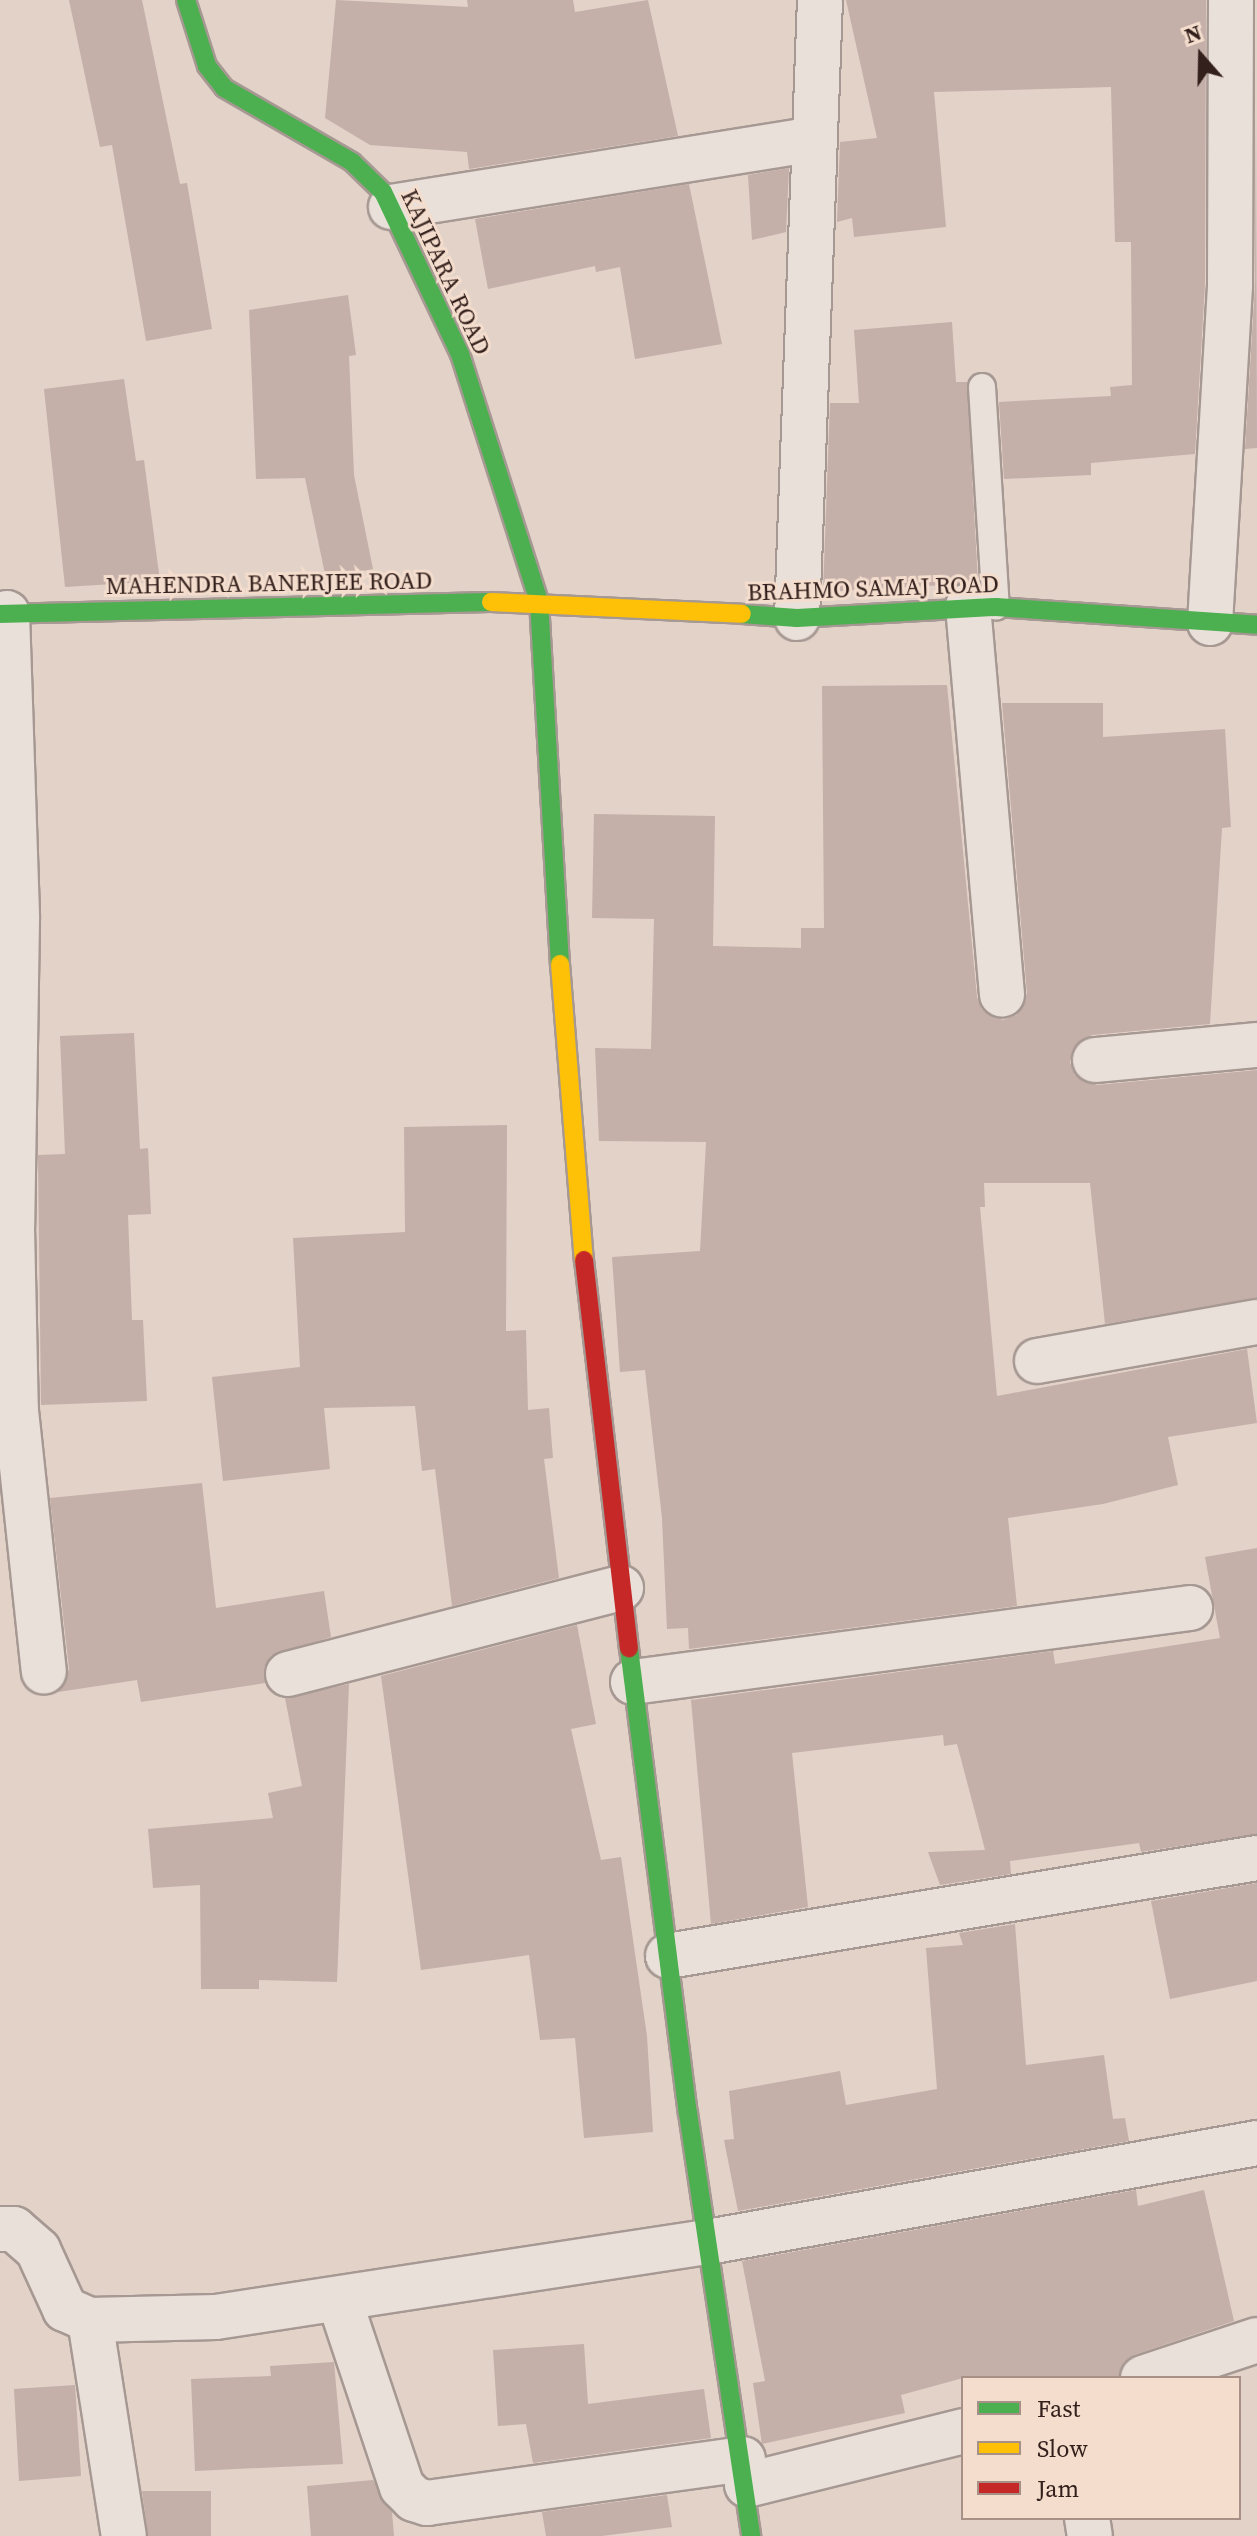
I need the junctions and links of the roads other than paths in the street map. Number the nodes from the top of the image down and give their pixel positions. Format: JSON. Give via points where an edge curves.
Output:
{"nodes":[{"id":1,"x":186,"y":0,"type":"edge"},
{"id":2,"x":820,"y":0,"type":"edge"},
{"id":3,"x":1231,"y":0,"type":"edge"},
{"id":4,"x":814,"y":139,"type":"junction"},
{"id":5,"x":391,"y":207,"type":"junction"},
{"id":6,"x":982,"y":387,"type":"dead end"},
{"id":7,"x":539,"y":601,"type":"junction"},
{"id":8,"x":982,"y":607,"type":"junction"},
{"id":9,"x":4,"y":614,"type":"edge"},
{"id":10,"x":797,"y":618,"type":"junction"},
{"id":11,"x":1210,"y":623,"type":"junction"},
{"id":12,"x":1257,"y":625,"type":"edge"},
{"id":13,"x":1002,"y":995,"type":"dead end"},
{"id":14,"x":1257,"y":1045,"type":"edge"},
{"id":15,"x":1095,"y":1060,"type":"dead end"},
{"id":16,"x":6,"y":1227,"type":"edge"},
{"id":17,"x":1257,"y":1322,"type":"edge"},
{"id":18,"x":1037,"y":1361,"type":"dead end"},
{"id":19,"x":621,"y":1588,"type":"junction"},
{"id":20,"x":1190,"y":1608,"type":"dead end"},
{"id":21,"x":44,"y":1672,"type":"dead end"},
{"id":22,"x":288,"y":1674,"type":"dead end"},
{"id":23,"x":633,"y":1682,"type":"junction"},
{"id":24,"x":1257,"y":1858,"type":"edge"},
{"id":25,"x":668,"y":1956,"type":"junction"},
{"id":26,"x":1257,"y":2143,"type":"edge"},
{"id":27,"x":0,"y":2229,"type":"edge"},
{"id":28,"x":708,"y":2242,"type":"junction"},
{"id":29,"x":339,"y":2299,"type":"junction"},
{"id":30,"x":90,"y":2320,"type":"junction"},
{"id":31,"x":1257,"y":2340,"type":"edge"},
{"id":32,"x":1149,"y":2376,"type":"edge"},
{"id":33,"x":961,"y":2431,"type":"edge"},
{"id":34,"x":745,"y":2472,"type":"junction"},
{"id":35,"x":124,"y":2536,"type":"edge"},
{"id":36,"x":751,"y":2536,"type":"edge"}],
"edges":[{"from":1,"to":5,"type":"street","name":"KAJIPARA ROAD","via":[[207,66],[224,88],[352,162]]},
{"from":2,"to":4,"type":"street"},
{"from":3,"to":11,"type":"street","via":[[1230,285]]},
{"from":4,"to":5,"type":"street"},
{"from":4,"to":10,"type":"street"},
{"from":5,"to":7,"type":"street","name":"KAJIPARA ROAD","via":[[460,354]]},
{"from":6,"to":8,"type":"lane"},
{"from":7,"to":9,"type":"street","name":"MAHENDRA BANERJEE ROAD"},
{"from":7,"to":10,"type":"street","name":"BRAHMO SAMAJ ROAD"},
{"from":7,"to":19,"type":"street","name":"KAJIPARA ROAD","via":[[563,1023],[596,1388]]},
{"from":8,"to":10,"type":"street","name":"BRAHMO SAMAJ ROAD"},
{"from":8,"to":11,"type":"street","name":"BRAHMO SAMAJ ROAD"},
{"from":8,"to":13,"type":"street"},
{"from":9,"to":16,"type":"street","via":[[17,919]]},
{"from":11,"to":12,"type":"street","name":"BRAHMO SAMAJ ROAD"},
{"from":14,"to":15,"type":"street"},
{"from":16,"to":21,"type":"street","via":[[20,1469]]},
{"from":17,"to":18,"type":"street"},
{"from":19,"to":22,"type":"street"},
{"from":19,"to":23,"type":"street","name":"KAJIPARA ROAD"},
{"from":20,"to":23,"type":"street"},
{"from":23,"to":25,"type":"street","name":"KAJIPARA ROAD"},
{"from":24,"to":25,"type":"street"},
{"from":25,"to":28,"type":"street","name":"KAJIPARA ROAD"},
{"from":26,"to":28,"type":"street"},
{"from":27,"to":30,"type":"street","via":[[14,2229],[38,2250],[65,2309]]},
{"from":28,"to":29,"type":"street"},
{"from":28,"to":34,"type":"street","name":"KAJIPARA ROAD"},
{"from":29,"to":30,"type":"street","via":[[216,2317]]},
{"from":29,"to":34,"type":"street","via":[[402,2487],[414,2499],[427,2503]]},
{"from":30,"to":35,"type":"street"},
{"from":31,"to":32,"type":"street"},
{"from":33,"to":34,"type":"street"},
{"from":34,"to":36,"type":"street","name":"KAJIPARA ROAD"}]}
